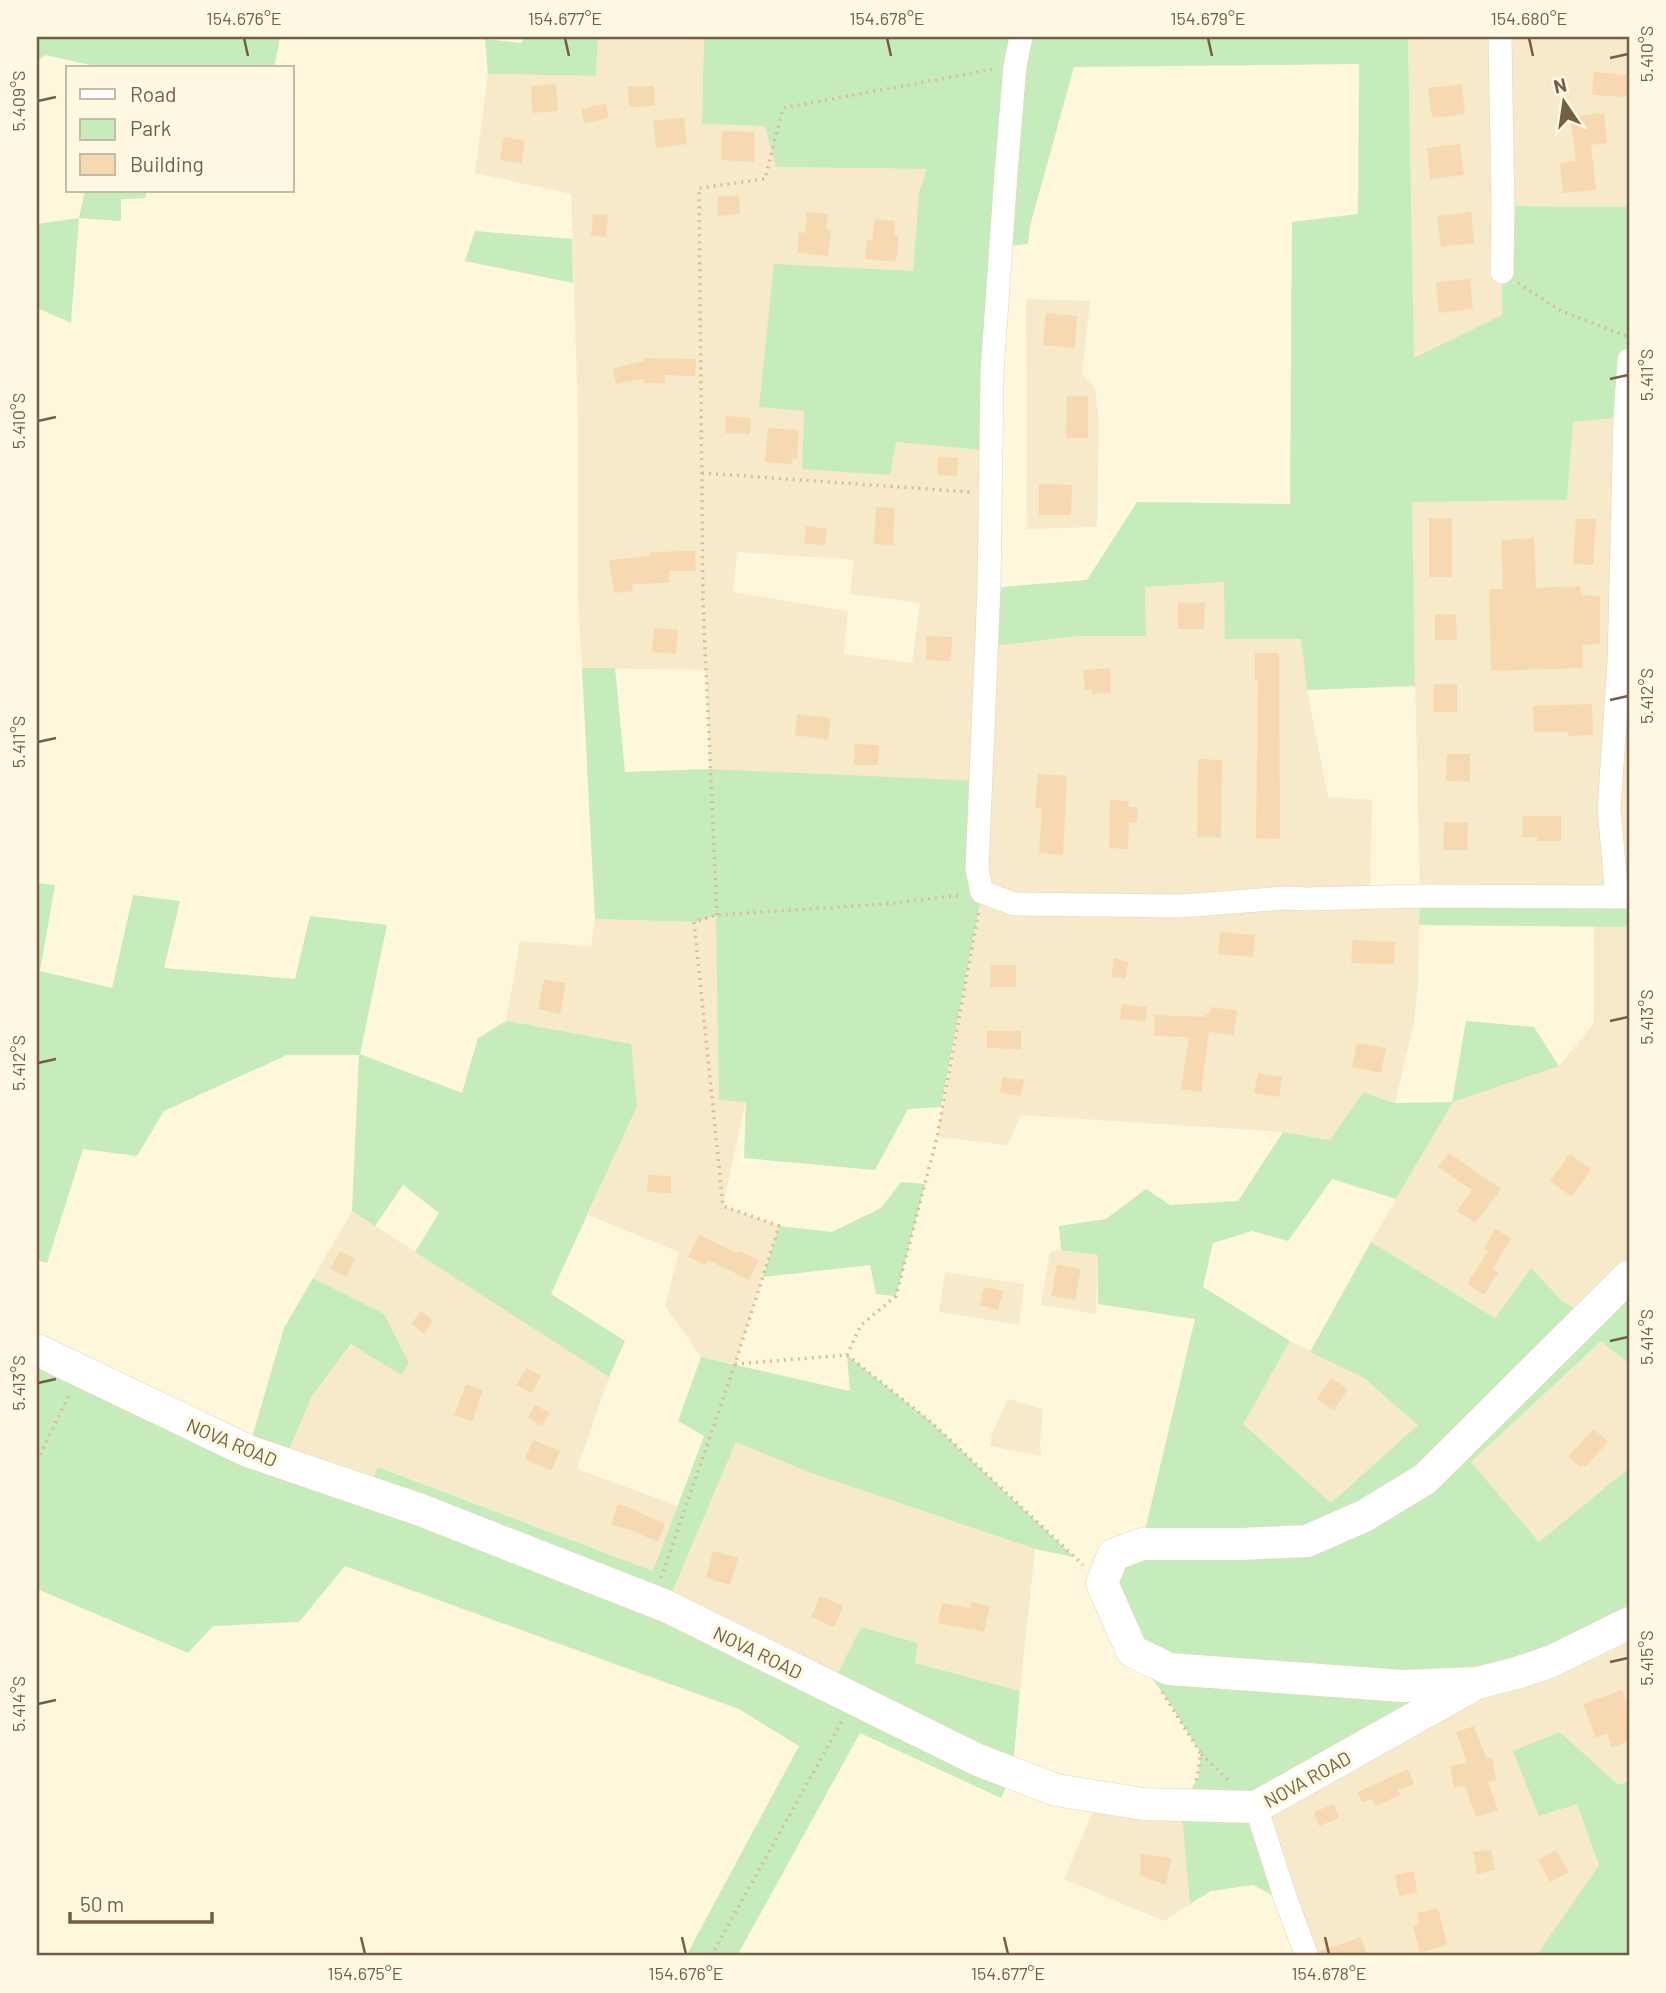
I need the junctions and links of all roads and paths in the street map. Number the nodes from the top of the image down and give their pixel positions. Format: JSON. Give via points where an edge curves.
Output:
{"nodes":[{"id":1,"x":1021,"y":37,"type":"edge"},
{"id":2,"x":1500,"y":37,"type":"edge"},
{"id":3,"x":1015,"y":66,"type":"junction"},
{"id":4,"x":1502,"y":272,"type":"joint"},
{"id":5,"x":1629,"y":337,"type":"edge"},
{"id":6,"x":1629,"y":360,"type":"edge"},
{"id":7,"x":702,"y":473,"type":"junction"},
{"id":8,"x":989,"y":493,"type":"junction"},
{"id":9,"x":982,"y":892,"type":"junction"},
{"id":10,"x":1623,"y":897,"type":"edge"},
{"id":11,"x":717,"y":915,"type":"junction"},
{"id":12,"x":1629,"y":1276,"type":"edge"},
{"id":13,"x":37,"y":1350,"type":"edge"},
{"id":14,"x":847,"y":1355,"type":"junction"},
{"id":15,"x":735,"y":1364,"type":"junction"},
{"id":16,"x":80,"y":1373,"type":"junction"},
{"id":17,"x":37,"y":1461,"type":"edge"},
{"id":18,"x":1102,"y":1583,"type":"junction"},
{"id":19,"x":653,"y":1601,"type":"junction"},
{"id":20,"x":1629,"y":1623,"type":"edge"},
{"id":21,"x":1476,"y":1683,"type":"junction"},
{"id":22,"x":1161,"y":1692,"type":"dead end"},
{"id":23,"x":854,"y":1699,"type":"junction"},
{"id":24,"x":1181,"y":1805,"type":"junction"},
{"id":25,"x":1256,"y":1807,"type":"junction"},
{"id":26,"x":711,"y":1956,"type":"edge"},
{"id":27,"x":1307,"y":1956,"type":"edge"}],
"edges":[{"from":1,"to":3,"type":"street"},
{"from":2,"to":4,"type":"street"},
{"from":3,"to":7,"type":"path","via":[[783,108],[765,179],[699,188]]},
{"from":3,"to":8,"type":"street","via":[[992,373]]},
{"from":4,"to":5,"type":"path","via":[[1561,311]]},
{"from":6,"to":10,"type":"street","via":[[1609,809]]},
{"from":7,"to":8,"type":"path"},
{"from":7,"to":11,"type":"path"},
{"from":8,"to":9,"type":"street","via":[[976,869]]},
{"from":9,"to":10,"type":"street","via":[[1014,904],[1181,906],[1420,895]]},
{"from":9,"to":11,"type":"path"},
{"from":9,"to":14,"type":"path","via":[[937,1137],[896,1296],[861,1325]]},
{"from":11,"to":15,"type":"path","via":[[695,922],[723,1206],[779,1226]]},
{"from":12,"to":18,"type":"street","via":[[1425,1479],[1364,1516],[1307,1541],[1142,1544],[1113,1555]]},
{"from":13,"to":16,"type":"street","name":"NOVA ROAD"},
{"from":14,"to":15,"type":"path"},
{"from":14,"to":18,"type":"path","via":[[931,1422]]},
{"from":15,"to":19,"type":"path"},
{"from":16,"to":17,"type":"path"},
{"from":16,"to":19,"type":"street","name":"NOVA ROAD","via":[[248,1451],[418,1509]]},
{"from":18,"to":21,"type":"street","via":[[1132,1651],[1169,1669],[1403,1686]]},
{"from":19,"to":23,"type":"street","name":"NOVA ROAD"},
{"from":20,"to":21,"type":"street","via":[[1552,1661]]},
{"from":21,"to":25,"type":"street","name":"NOVA ROAD"},
{"from":22,"to":24,"type":"path","via":[[1201,1754],[1198,1778]]},
{"from":23,"to":24,"type":"street","name":"NOVA ROAD","via":[[978,1760],[1056,1790],[1143,1804]]},
{"from":23,"to":26,"type":"path"},
{"from":24,"to":25,"type":"street","name":"NOVA ROAD"},
{"from":25,"to":27,"type":"street"}]}
